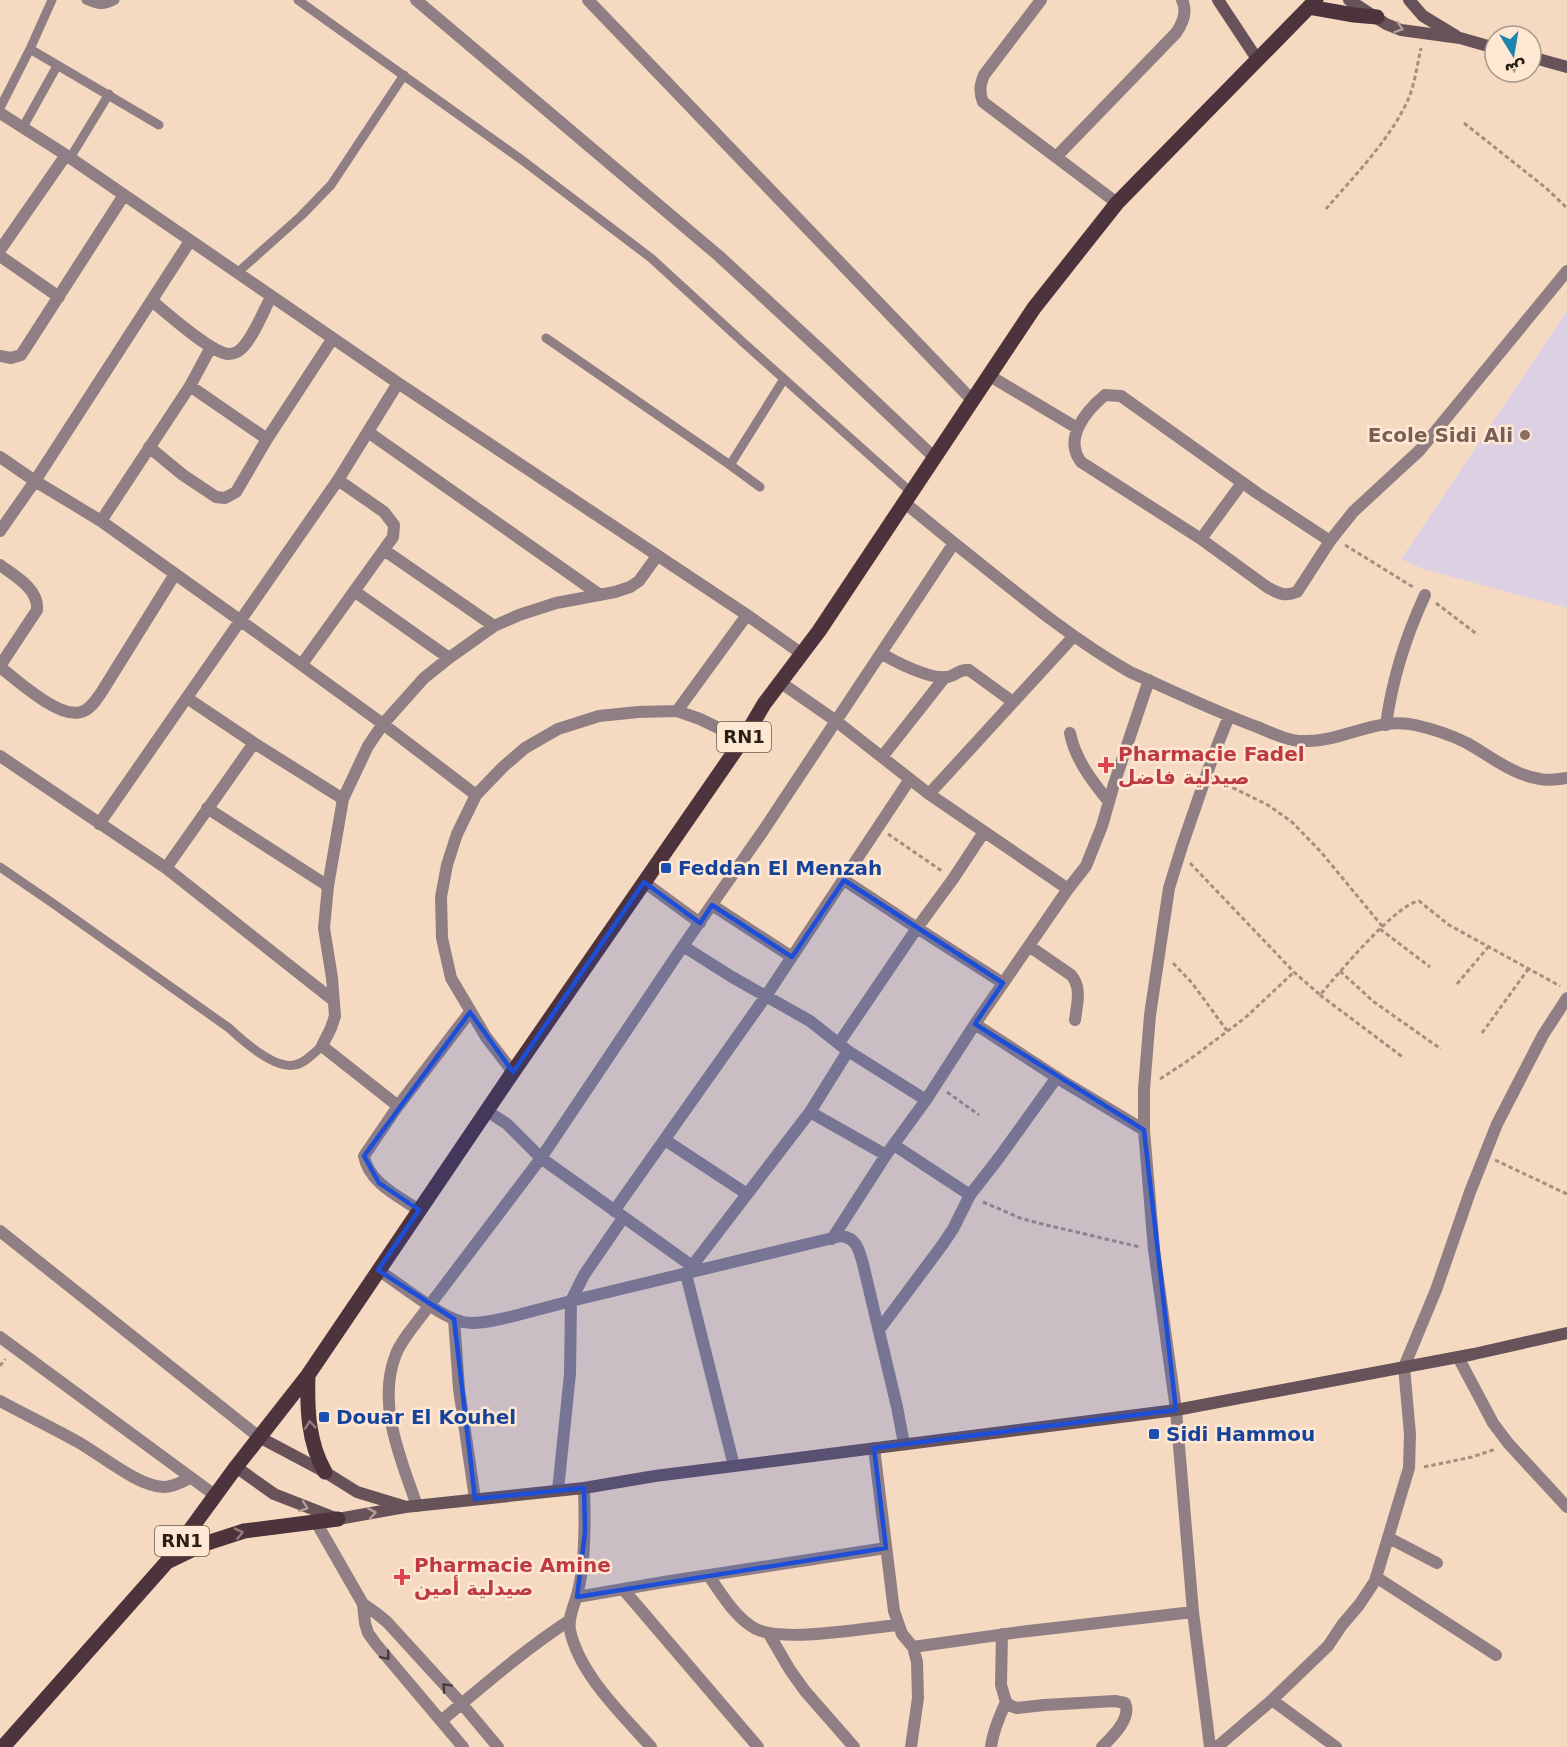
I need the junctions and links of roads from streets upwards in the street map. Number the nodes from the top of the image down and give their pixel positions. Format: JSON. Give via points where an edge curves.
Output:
{"nodes":[{"id":1,"x":416,"y":0,"type":"edge"},
{"id":2,"x":588,"y":0,"type":"edge"},
{"id":3,"x":1041,"y":0,"type":"edge"},
{"id":4,"x":1182,"y":0,"type":"edge"},
{"id":5,"x":1218,"y":0,"type":"edge"},
{"id":6,"x":1349,"y":0,"type":"edge"},
{"id":7,"x":1409,"y":0,"type":"edge"},
{"id":8,"x":1312,"y":3,"type":"edge"},
{"id":9,"x":1377,"y":17,"type":"junction"},
{"id":10,"x":1460,"y":38,"type":"junction"},
{"id":11,"x":1483,"y":45,"type":"edge"},
{"id":12,"x":1257,"y":59,"type":"junction"},
{"id":13,"x":1543,"y":60,"type":"edge"},
{"id":14,"x":1567,"y":67,"type":"edge"},
{"id":15,"x":0,"y":113,"type":"edge"},
{"id":16,"x":68,"y":156,"type":"junction"},
{"id":17,"x":1056,"y":157,"type":"junction"},
{"id":18,"x":124,"y":195,"type":"junction"},
{"id":19,"x":1117,"y":204,"type":"junction"},
{"id":20,"x":190,"y":241,"type":"junction"},
{"id":21,"x":0,"y":250,"type":"edge"},
{"id":22,"x":0,"y":255,"type":"edge"},
{"id":23,"x":1567,"y":271,"type":"edge"},
{"id":24,"x":59,"y":297,"type":"junction"},
{"id":25,"x":271,"y":297,"type":"junction"},
{"id":26,"x":152,"y":301,"type":"junction"},
{"id":27,"x":333,"y":338,"type":"junction"},
{"id":28,"x":211,"y":347,"type":"junction"},
{"id":29,"x":0,"y":356,"type":"edge"},
{"id":30,"x":990,"y":376,"type":"junction"},
{"id":31,"x":398,"y":383,"type":"junction"},
{"id":32,"x":190,"y":386,"type":"junction"},
{"id":33,"x":973,"y":401,"type":"junction"},
{"id":34,"x":1077,"y":428,"type":"junction"},
{"id":35,"x":368,"y":432,"type":"junction"},
{"id":36,"x":267,"y":439,"type":"junction"},
{"id":37,"x":149,"y":447,"type":"junction"},
{"id":38,"x":0,"y":457,"type":"edge"},
{"id":39,"x":935,"y":458,"type":"junction"},
{"id":40,"x":338,"y":480,"type":"junction"},
{"id":41,"x":35,"y":481,"type":"junction"},
{"id":42,"x":1242,"y":483,"type":"junction"},
{"id":43,"x":908,"y":498,"type":"junction"},
{"id":44,"x":101,"y":521,"type":"junction"},
{"id":45,"x":0,"y":531,"type":"edge"},
{"id":46,"x":1201,"y":539,"type":"junction"},
{"id":47,"x":1331,"y":539,"type":"junction"},
{"id":48,"x":954,"y":543,"type":"junction"},
{"id":49,"x":384,"y":550,"type":"junction"},
{"id":50,"x":657,"y":556,"type":"junction"},
{"id":51,"x":0,"y":565,"type":"edge"},
{"id":52,"x":175,"y":574,"type":"junction"},
{"id":53,"x":354,"y":591,"type":"junction"},
{"id":54,"x":600,"y":595,"type":"junction"},
{"id":55,"x":1425,"y":596,"type":"road end"},
{"id":56,"x":747,"y":615,"type":"junction"},
{"id":57,"x":241,"y":621,"type":"junction"},
{"id":58,"x":494,"y":626,"type":"junction"},
{"id":59,"x":1073,"y":637,"type":"junction"},
{"id":60,"x":881,"y":653,"type":"junction"},
{"id":61,"x":802,"y":654,"type":"junction"},
{"id":62,"x":449,"y":658,"type":"junction"},
{"id":63,"x":302,"y":664,"type":"junction"},
{"id":64,"x":0,"y":666,"type":"edge"},
{"id":65,"x":945,"y":677,"type":"junction"},
{"id":66,"x":1149,"y":680,"type":"junction"},
{"id":67,"x":780,"y":682,"type":"junction"},
{"id":68,"x":187,"y":698,"type":"junction"},
{"id":69,"x":1013,"y":702,"type":"junction"},
{"id":70,"x":677,"y":711,"type":"junction"},
{"id":71,"x":1229,"y":717,"type":"junction"},
{"id":72,"x":836,"y":721,"type":"junction"},
{"id":73,"x":383,"y":724,"type":"junction"},
{"id":74,"x":1386,"y":725,"type":"junction"},
{"id":75,"x":1070,"y":733,"type":"dead end"},
{"id":76,"x":744,"y":738,"type":"junction"},
{"id":77,"x":254,"y":744,"type":"junction"},
{"id":78,"x":0,"y":756,"type":"edge"},
{"id":79,"x":882,"y":757,"type":"junction"},
{"id":80,"x":1567,"y":778,"type":"edge"},
{"id":81,"x":910,"y":779,"type":"junction"},
{"id":82,"x":929,"y":794,"type":"junction"},
{"id":83,"x":477,"y":795,"type":"junction"},
{"id":84,"x":343,"y":799,"type":"junction"},
{"id":85,"x":1109,"y":802,"type":"junction"},
{"id":86,"x":207,"y":808,"type":"junction"},
{"id":87,"x":99,"y":824,"type":"junction"},
{"id":88,"x":984,"y":832,"type":"junction"},
{"id":89,"x":166,"y":868,"type":"junction"},
{"id":90,"x":844,"y":880,"type":"junction"},
{"id":91,"x":644,"y":882,"type":"junction"},
{"id":92,"x":328,"y":886,"type":"junction"},
{"id":93,"x":1068,"y":889,"type":"junction"},
{"id":94,"x":712,"y":905,"type":"junction"},
{"id":95,"x":700,"y":923,"type":"junction"},
{"id":96,"x":917,"y":928,"type":"junction"},
{"id":97,"x":683,"y":946,"type":"junction"},
{"id":98,"x":1029,"y":946,"type":"junction"},
{"id":99,"x":792,"y":957,"type":"junction"},
{"id":100,"x":1003,"y":983,"type":"junction"},
{"id":101,"x":766,"y":996,"type":"junction"},
{"id":102,"x":1567,"y":998,"type":"edge"},
{"id":103,"x":333,"y":1000,"type":"junction"},
{"id":104,"x":470,"y":1012,"type":"junction"},
{"id":105,"x":1075,"y":1020,"type":"dead end"},
{"id":106,"x":975,"y":1024,"type":"junction"},
{"id":107,"x":844,"y":1047,"type":"junction"},
{"id":108,"x":513,"y":1072,"type":"junction"},
{"id":109,"x":1057,"y":1077,"type":"junction"},
{"id":110,"x":926,"y":1100,"type":"junction"},
{"id":111,"x":398,"y":1106,"type":"junction"},
{"id":112,"x":487,"y":1111,"type":"junction"},
{"id":113,"x":810,"y":1112,"type":"junction"},
{"id":114,"x":1144,"y":1130,"type":"junction"},
{"id":115,"x":665,"y":1140,"type":"junction"},
{"id":116,"x":894,"y":1145,"type":"junction"},
{"id":117,"x":886,"y":1155,"type":"junction"},
{"id":118,"x":541,"y":1158,"type":"junction"},
{"id":119,"x":747,"y":1194,"type":"junction"},
{"id":120,"x":970,"y":1195,"type":"junction"},
{"id":121,"x":419,"y":1210,"type":"junction"},
{"id":122,"x":619,"y":1214,"type":"junction"},
{"id":123,"x":0,"y":1231,"type":"edge"},
{"id":124,"x":832,"y":1239,"type":"junction"},
{"id":125,"x":378,"y":1270,"type":"junction"},
{"id":126,"x":689,"y":1270,"type":"junction"},
{"id":127,"x":571,"y":1301,"type":"junction"},
{"id":128,"x":430,"y":1305,"type":"junction"},
{"id":129,"x":454,"y":1319,"type":"junction"},
{"id":130,"x":879,"y":1330,"type":"junction"},
{"id":131,"x":1567,"y":1333,"type":"edge"},
{"id":132,"x":0,"y":1337,"type":"edge"},
{"id":133,"x":1458,"y":1357,"type":"junction"},
{"id":134,"x":1404,"y":1367,"type":"junction"},
{"id":135,"x":308,"y":1375,"type":"junction"},
{"id":136,"x":0,"y":1401,"type":"edge"},
{"id":137,"x":1176,"y":1410,"type":"junction"},
{"id":138,"x":259,"y":1437,"type":"junction"},
{"id":139,"x":904,"y":1444,"type":"junction"},
{"id":140,"x":874,"y":1448,"type":"junction"},
{"id":141,"x":734,"y":1466,"type":"junction"},
{"id":142,"x":236,"y":1467,"type":"junction"},
{"id":143,"x":325,"y":1472,"type":"junction"},
{"id":144,"x":190,"y":1478,"type":"junction"},
{"id":145,"x":584,"y":1488,"type":"junction"},
{"id":146,"x":558,"y":1490,"type":"junction"},
{"id":147,"x":216,"y":1496,"type":"junction"},
{"id":148,"x":476,"y":1499,"type":"junction"},
{"id":149,"x":411,"y":1507,"type":"junction"},
{"id":150,"x":1567,"y":1507,"type":"edge"},
{"id":151,"x":338,"y":1519,"type":"junction"},
{"id":152,"x":316,"y":1522,"type":"junction"},
{"id":153,"x":1389,"y":1538,"type":"junction"},
{"id":154,"x":886,"y":1548,"type":"junction"},
{"id":155,"x":166,"y":1563,"type":"junction"},
{"id":156,"x":1437,"y":1563,"type":"dead end"},
{"id":157,"x":708,"y":1575,"type":"junction"},
{"id":158,"x":1376,"y":1577,"type":"junction"},
{"id":159,"x":623,"y":1589,"type":"junction"},
{"id":160,"x":577,"y":1597,"type":"junction"},
{"id":161,"x":363,"y":1604,"type":"junction"},
{"id":162,"x":1193,"y":1612,"type":"junction"},
{"id":163,"x":570,"y":1620,"type":"junction"},
{"id":164,"x":898,"y":1625,"type":"junction"},
{"id":165,"x":770,"y":1634,"type":"junction"},
{"id":166,"x":1002,"y":1634,"type":"junction"},
{"id":167,"x":913,"y":1647,"type":"junction"},
{"id":168,"x":1496,"y":1655,"type":"dead end"},
{"id":169,"x":1272,"y":1700,"type":"junction"},
{"id":170,"x":1006,"y":1702,"type":"junction"},
{"id":171,"x":462,"y":1704,"type":"junction"},
{"id":172,"x":441,"y":1721,"type":"junction"},
{"id":173,"x":3,"y":1747,"type":"edge"},
{"id":174,"x":463,"y":1747,"type":"edge"},
{"id":175,"x":498,"y":1747,"type":"edge"},
{"id":176,"x":651,"y":1747,"type":"edge"},
{"id":177,"x":758,"y":1747,"type":"edge"},
{"id":178,"x":854,"y":1747,"type":"edge"},
{"id":179,"x":911,"y":1747,"type":"edge"},
{"id":180,"x":991,"y":1747,"type":"edge"},
{"id":181,"x":1102,"y":1747,"type":"edge"},
{"id":182,"x":1210,"y":1747,"type":"edge"},
{"id":183,"x":1216,"y":1747,"type":"edge"},
{"id":184,"x":1336,"y":1747,"type":"edge"}],
"edges":[{"from":1,"to":39,"type":"street","via":[[718,256]]},
{"from":2,"to":33,"type":"street"},
{"from":3,"to":17,"type":"street","via":[[984,75],[980,95],[983,102]]},
{"from":4,"to":17,"type":"street","via":[[1185,16],[1176,33]]},
{"from":5,"to":12,"type":"main road"},
{"from":6,"to":9,"type":"main road"},
{"from":7,"to":10,"type":"main road","via":[[1423,16]]},
{"from":8,"to":9,"type":"main road"},
{"from":8,"to":12,"type":"main road","number":"RN1"},
{"from":9,"to":10,"type":"main road","one_way":true,"via":[[1401,30]]},
{"from":10,"to":11,"type":"main road"},
{"from":12,"to":19,"type":"main road","number":"RN1"},
{"from":13,"to":14,"type":"main road"},
{"from":15,"to":16,"type":"street"},
{"from":16,"to":18,"type":"street"},
{"from":16,"to":21,"type":"street"},
{"from":17,"to":19,"type":"street"},
{"from":18,"to":20,"type":"street"},
{"from":18,"to":24,"type":"street"},
{"from":19,"to":30,"type":"main road","number":"RN1","via":[[1034,308]]},
{"from":20,"to":25,"type":"street"},
{"from":20,"to":26,"type":"street"},
{"from":22,"to":24,"type":"street"},
{"from":23,"to":47,"type":"street","via":[[1420,450],[1353,512]]},
{"from":24,"to":29,"type":"street","via":[[21,355]]},
{"from":25,"to":27,"type":"street"},
{"from":25,"to":28,"type":"street","via":[[240,351],[226,354]]},
{"from":26,"to":28,"type":"street"},
{"from":26,"to":41,"type":"street"},
{"from":27,"to":31,"type":"street"},
{"from":27,"to":36,"type":"street"},
{"from":28,"to":32,"type":"street"},
{"from":30,"to":33,"type":"main road","number":"RN1"},
{"from":30,"to":34,"type":"street"},
{"from":31,"to":35,"type":"street"},
{"from":31,"to":50,"type":"street"},
{"from":32,"to":36,"type":"street"},
{"from":32,"to":37,"type":"street"},
{"from":33,"to":39,"type":"main road","number":"RN1"},
{"from":34,"to":42,"type":"street","via":[[1105,395],[1121,396]]},
{"from":34,"to":46,"type":"street","via":[[1074,448],[1081,462]]},
{"from":35,"to":40,"type":"street"},
{"from":35,"to":54,"type":"street"},
{"from":36,"to":37,"type":"street","via":[[236,492],[225,498],[183,475]]},
{"from":37,"to":44,"type":"street"},
{"from":38,"to":41,"type":"street"},
{"from":39,"to":43,"type":"main road","number":"RN1"},
{"from":40,"to":49,"type":"street","via":[[390,518],[393,537]]},
{"from":40,"to":57,"type":"street"},
{"from":41,"to":44,"type":"street"},
{"from":41,"to":45,"type":"street"},
{"from":42,"to":46,"type":"street"},
{"from":42,"to":47,"type":"street"},
{"from":43,"to":48,"type":"street"},
{"from":43,"to":61,"type":"main road","number":"RN1"},
{"from":44,"to":52,"type":"street"},
{"from":46,"to":47,"type":"street","via":[[1267,586],[1288,596],[1303,585]]},
{"from":48,"to":59,"type":"street"},
{"from":48,"to":60,"type":"street"},
{"from":49,"to":53,"type":"street"},
{"from":49,"to":58,"type":"street"},
{"from":50,"to":54,"type":"street","via":[[639,581]]},
{"from":50,"to":56,"type":"street"},
{"from":51,"to":64,"type":"street","via":[[34,593],[38,603]]},
{"from":52,"to":57,"type":"street"},
{"from":52,"to":64,"type":"street","via":[[101,693],[81,712],[65,712],[52,705]]},
{"from":53,"to":62,"type":"street"},
{"from":53,"to":63,"type":"street"},
{"from":54,"to":58,"type":"street","via":[[556,603]]},
{"from":55,"to":74,"type":"street","via":[[1394,681]]},
{"from":56,"to":61,"type":"street"},
{"from":56,"to":70,"type":"street"},
{"from":57,"to":63,"type":"street"},
{"from":57,"to":68,"type":"street"},
{"from":58,"to":62,"type":"street"},
{"from":59,"to":66,"type":"street"},
{"from":59,"to":69,"type":"street"},
{"from":60,"to":65,"type":"street","via":[[914,669]]},
{"from":60,"to":72,"type":"street"},
{"from":61,"to":67,"type":"main road","number":"RN1"},
{"from":62,"to":73,"type":"street","via":[[424,678]]},
{"from":63,"to":73,"type":"street"},
{"from":65,"to":69,"type":"street","via":[[969,670]]},
{"from":65,"to":79,"type":"street"},
{"from":66,"to":71,"type":"street"},
{"from":66,"to":85,"type":"street"},
{"from":67,"to":72,"type":"street"},
{"from":67,"to":76,"type":"main road","number":"RN1"},
{"from":68,"to":77,"type":"street"},
{"from":68,"to":87,"type":"street"},
{"from":69,"to":82,"type":"street"},
{"from":70,"to":76,"type":"street"},
{"from":70,"to":83,"type":"street","via":[[599,716],[558,729],[525,748]]},
{"from":71,"to":74,"type":"street","via":[[1302,741]]},
{"from":71,"to":114,"type":"street","via":[[1169,888],[1150,1015]]},
{"from":72,"to":79,"type":"street"},
{"from":72,"to":94,"type":"street"},
{"from":73,"to":83,"type":"street"},
{"from":73,"to":84,"type":"street"},
{"from":74,"to":80,"type":"street","via":[[1412,724],[1442,732],[1538,779]]},
{"from":75,"to":85,"type":"street","via":[[1078,757]]},
{"from":76,"to":91,"type":"main road","number":"RN1"},
{"from":77,"to":84,"type":"street"},
{"from":77,"to":86,"type":"street"},
{"from":78,"to":87,"type":"street"},
{"from":79,"to":81,"type":"street"},
{"from":81,"to":82,"type":"street"},
{"from":81,"to":90,"type":"street"},
{"from":82,"to":88,"type":"street"},
{"from":83,"to":104,"type":"street","via":[[457,834],[441,897],[442,938],[451,978]]},
{"from":84,"to":92,"type":"street"},
{"from":85,"to":93,"type":"street","via":[[1086,866]]},
{"from":86,"to":89,"type":"street"},
{"from":86,"to":92,"type":"street"},
{"from":87,"to":89,"type":"street"},
{"from":88,"to":93,"type":"street"},
{"from":88,"to":96,"type":"street"},
{"from":89,"to":103,"type":"street"},
{"from":90,"to":96,"type":"street"},
{"from":90,"to":99,"type":"street"},
{"from":91,"to":95,"type":"street"},
{"from":91,"to":108,"type":"main road","number":"RN1"},
{"from":92,"to":103,"type":"street","via":[[324,928]]},
{"from":93,"to":98,"type":"street"},
{"from":94,"to":95,"type":"street"},
{"from":94,"to":99,"type":"street"},
{"from":95,"to":97,"type":"street"},
{"from":96,"to":100,"type":"street"},
{"from":96,"to":107,"type":"street"},
{"from":97,"to":101,"type":"street"},
{"from":97,"to":118,"type":"street"},
{"from":98,"to":100,"type":"street"},
{"from":98,"to":105,"type":"street","via":[[1075,980]]},
{"from":99,"to":101,"type":"street"},
{"from":100,"to":106,"type":"street"},
{"from":101,"to":107,"type":"street","via":[[810,1021]]},
{"from":101,"to":115,"type":"street"},
{"from":102,"to":134,"type":"street","via":[[1543,1035],[1497,1124]]},
{"from":103,"to":111,"type":"street","via":[[335,1016],[322,1046]]},
{"from":104,"to":108,"type":"street"},
{"from":104,"to":111,"type":"street"},
{"from":106,"to":109,"type":"street"},
{"from":106,"to":110,"type":"street"},
{"from":107,"to":110,"type":"street"},
{"from":107,"to":113,"type":"street"},
{"from":108,"to":112,"type":"main road","number":"RN1"},
{"from":109,"to":114,"type":"street"},
{"from":109,"to":120,"type":"street"},
{"from":110,"to":116,"type":"street"},
{"from":111,"to":121,"type":"street","via":[[364,1156],[366,1167],[379,1183]]},
{"from":112,"to":118,"type":"street","via":[[507,1124]]},
{"from":112,"to":121,"type":"main road","number":"RN1"},
{"from":113,"to":117,"type":"street"},
{"from":113,"to":119,"type":"street"},
{"from":114,"to":137,"type":"street","via":[[1154,1250]]},
{"from":115,"to":119,"type":"street"},
{"from":115,"to":122,"type":"street"},
{"from":116,"to":117,"type":"street"},
{"from":116,"to":120,"type":"street"},
{"from":117,"to":124,"type":"street"},
{"from":118,"to":122,"type":"street"},
{"from":118,"to":128,"type":"street"},
{"from":119,"to":126,"type":"street"},
{"from":120,"to":130,"type":"street","via":[[943,1244]]},
{"from":121,"to":125,"type":"main road","number":"RN1"},
{"from":122,"to":126,"type":"street"},
{"from":122,"to":127,"type":"street"},
{"from":123,"to":138,"type":"street"},
{"from":124,"to":126,"type":"street"},
{"from":124,"to":130,"type":"street","via":[[846,1237],[857,1245]]},
{"from":125,"to":128,"type":"street"},
{"from":125,"to":135,"type":"main road","number":"RN1"},
{"from":126,"to":127,"type":"street"},
{"from":126,"to":141,"type":"street"},
{"from":127,"to":129,"type":"street","via":[[488,1321],[469,1323]]},
{"from":127,"to":146,"type":"street","via":[[570,1374]]},
{"from":128,"to":129,"type":"street"},
{"from":128,"to":149,"type":"street","via":[[396,1352],[391,1367],[392,1428]]},
{"from":129,"to":148,"type":"street","via":[[459,1389]]},
{"from":130,"to":139,"type":"street"},
{"from":131,"to":133,"type":"main road"},
{"from":132,"to":144,"type":"street"},
{"from":133,"to":134,"type":"main road"},
{"from":133,"to":150,"type":"street","via":[[1493,1423]]},
{"from":134,"to":137,"type":"main road"},
{"from":134,"to":153,"type":"street","via":[[1409,1468]]},
{"from":135,"to":138,"type":"main road","number":"RN1"},
{"from":143,"to":135,"type":"main road","one_way":true,"via":[[310,1434]]},
{"from":136,"to":144,"type":"street","via":[[154,1485],[167,1487]]},
{"from":137,"to":139,"type":"main road"},
{"from":137,"to":162,"type":"street"},
{"from":138,"to":142,"type":"main road","number":"RN1"},
{"from":138,"to":143,"type":"main road"},
{"from":139,"to":140,"type":"main road"},
{"from":140,"to":141,"type":"main road"},
{"from":140,"to":154,"type":"street"},
{"from":141,"to":145,"type":"main road"},
{"from":142,"to":147,"type":"main road","number":"RN1"},
{"from":142,"to":151,"type":"main road","one_way":true,"via":[[274,1494]]},
{"from":143,"to":149,"type":"main road","via":[[357,1492]]},
{"from":144,"to":147,"type":"street"},
{"from":145,"to":146,"type":"main road"},
{"from":145,"to":160,"type":"street","via":[[585,1532]]},
{"from":146,"to":148,"type":"main road"},
{"from":147,"to":155,"type":"main road","number":"RN1"},
{"from":148,"to":149,"type":"main road"},
{"from":151,"to":149,"type":"main road","one_way":true},
{"from":151,"to":152,"type":"main road"},
{"from":155,"to":152,"type":"main road","one_way":true,"via":[[225,1536]]},
{"from":152,"to":161,"type":"street"},
{"from":153,"to":156,"type":"street"},
{"from":153,"to":158,"type":"street"},
{"from":154,"to":157,"type":"street"},
{"from":154,"to":164,"type":"street"},
{"from":155,"to":173,"type":"main road","number":"RN1"},
{"from":157,"to":159,"type":"street"},
{"from":157,"to":165,"type":"street","via":[[738,1614],[756,1629]]},
{"from":158,"to":168,"type":"street"},
{"from":158,"to":169,"type":"street","via":[[1328,1646]]},
{"from":159,"to":160,"type":"street"},
{"from":159,"to":177,"type":"street"},
{"from":160,"to":163,"type":"street"},
{"from":171,"to":161,"type":"street","one_way":true,"via":[[387,1622]]},
{"from":161,"to":172,"type":"street","one_way":true,"via":[[368,1633]]},
{"from":162,"to":166,"type":"street"},
{"from":162,"to":182,"type":"street"},
{"from":163,"to":171,"type":"street","via":[[530,1647]]},
{"from":163,"to":176,"type":"street","via":[[584,1666]]},
{"from":164,"to":165,"type":"street"},
{"from":164,"to":167,"type":"street"},
{"from":165,"to":178,"type":"street","via":[[805,1691]]},
{"from":166,"to":167,"type":"street"},
{"from":166,"to":170,"type":"street"},
{"from":167,"to":179,"type":"street","via":[[919,1686]]},
{"from":169,"to":183,"type":"street"},
{"from":169,"to":184,"type":"street"},
{"from":170,"to":180,"type":"street"},
{"from":170,"to":181,"type":"street","via":[[1017,1708],[1125,1703],[1125,1720]]},
{"from":171,"to":172,"type":"street"},
{"from":171,"to":175,"type":"street"},
{"from":172,"to":174,"type":"street"}]}
